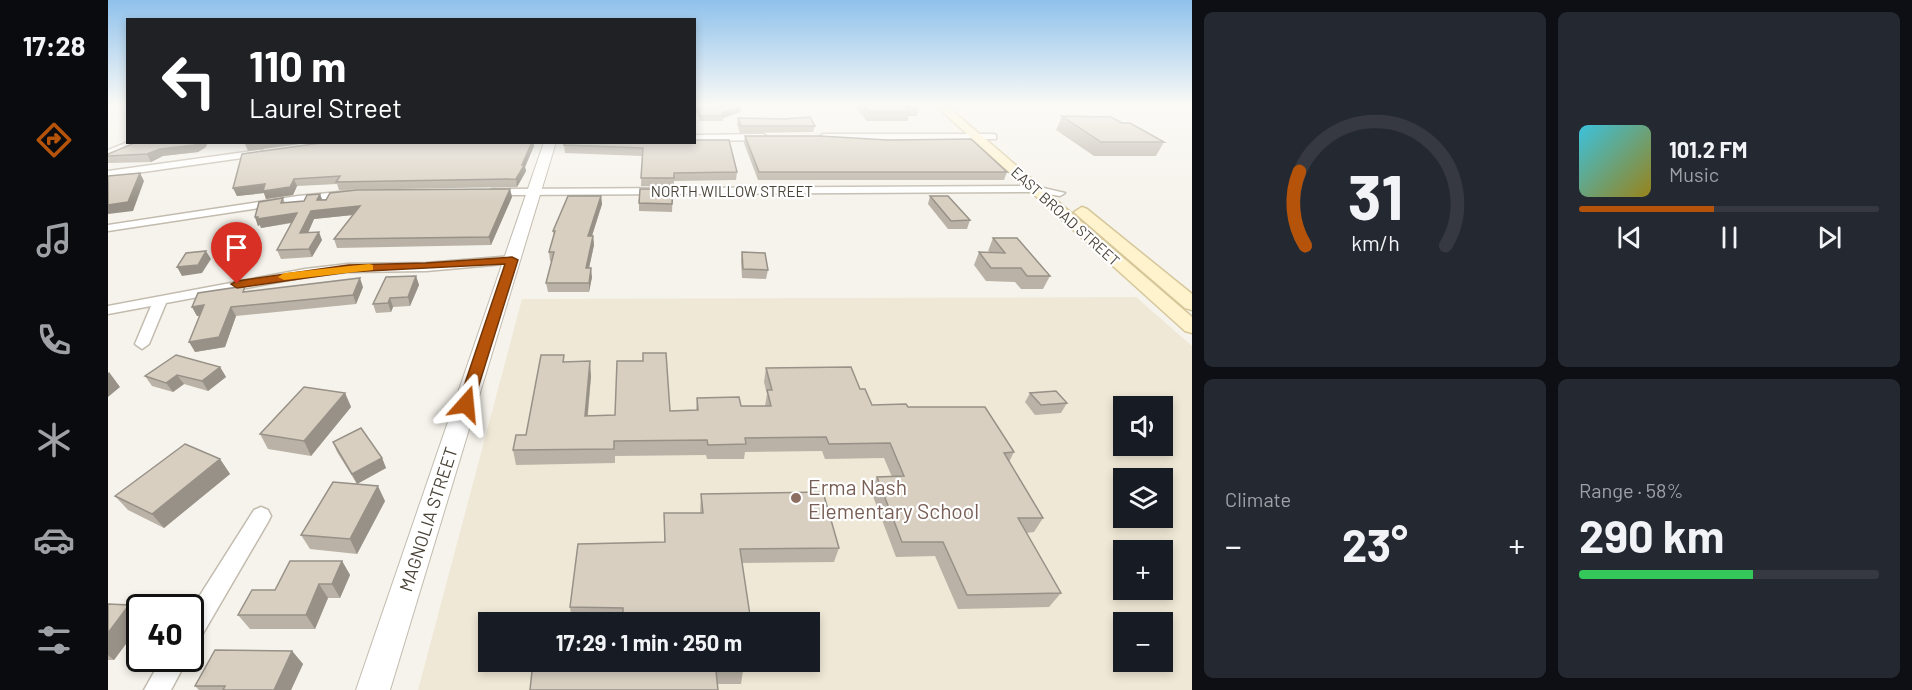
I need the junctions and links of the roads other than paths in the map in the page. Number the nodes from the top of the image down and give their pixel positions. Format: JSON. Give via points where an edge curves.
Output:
{"nodes":[{"id":1,"x":979,"y":138,"type":"edge"},
{"id":2,"x":994,"y":138,"type":"edge"},
{"id":3,"x":130,"y":144,"type":"edge"},
{"id":4,"x":549,"y":144,"type":"edge"},
{"id":5,"x":276,"y":151,"type":"edge"},
{"id":6,"x":108,"y":153,"type":"edge"},
{"id":7,"x":108,"y":174,"type":"edge"},
{"id":8,"x":1049,"y":189,"type":"junction"},
{"id":9,"x":534,"y":191,"type":"junction"},
{"id":10,"x":477,"y":192,"type":"edge"},
{"id":11,"x":358,"y":193,"type":"edge"},
{"id":12,"x":108,"y":228,"type":"edge"},
{"id":13,"x":512,"y":260,"type":"junction"},
{"id":14,"x":161,"y":299,"type":"junction"},
{"id":15,"x":1192,"y":304,"type":"edge"},
{"id":16,"x":108,"y":310,"type":"edge"},
{"id":17,"x":1192,"y":327,"type":"edge"},
{"id":18,"x":142,"y":344,"type":"dead end"},
{"id":19,"x":261,"y":516,"type":"dead end"},
{"id":20,"x":204,"y":611,"type":"edge"},
{"id":21,"x":168,"y":672,"type":"edge"},
{"id":22,"x":157,"y":690,"type":"edge"},
{"id":23,"x":373,"y":690,"type":"edge"}],
"edges":[{"from":1,"to":8,"type":"main road","name":"EAST BROAD STREET"},
{"from":2,"to":8,"type":"main road","name":"EAST BROAD STREET"},
{"from":3,"to":6,"type":"street"},
{"from":4,"to":9,"type":"street","name":"MAGNOLIA STREET"},
{"from":5,"to":7,"type":"street"},
{"from":8,"to":9,"type":"street","name":"NORTH WILLOW STREET"},
{"from":8,"to":15,"type":"main road","name":"EAST BROAD STREET"},
{"from":8,"to":17,"type":"main road","name":"EAST BROAD STREET"},
{"from":9,"to":10,"type":"street","name":"NORTH WILLOW STREET"},
{"from":9,"to":13,"type":"street","name":"MAGNOLIA STREET"},
{"from":11,"to":12,"type":"street"},
{"from":13,"to":14,"type":"street","via":[[348,268]]},
{"from":13,"to":23,"type":"street","name":"MAGNOLIA STREET"},
{"from":14,"to":16,"type":"street"},
{"from":14,"to":18,"type":"street"},
{"from":19,"to":20,"type":"street"},
{"from":21,"to":22,"type":"street"}]}
